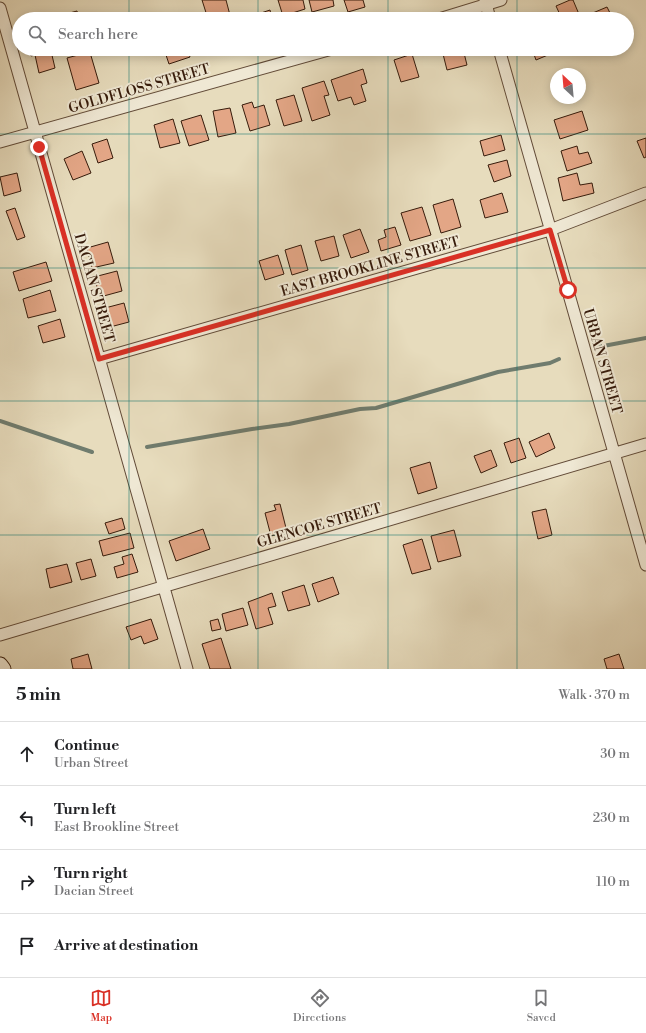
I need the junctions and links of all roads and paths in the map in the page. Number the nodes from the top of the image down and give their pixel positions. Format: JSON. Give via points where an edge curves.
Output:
{"nodes":[{"id":1,"x":501,"y":0,"type":"edge"},
{"id":2,"x":486,"y":3,"type":"edge"},
{"id":3,"x":0,"y":8,"type":"edge"},
{"id":4,"x":460,"y":12,"type":"edge"},
{"id":5,"x":12,"y":51,"type":"edge"},
{"id":6,"x":14,"y":56,"type":"edge"},
{"id":7,"x":307,"y":56,"type":"edge"},
{"id":8,"x":501,"y":56,"type":"edge"},
{"id":9,"x":35,"y":132,"type":"junction"},
{"id":10,"x":0,"y":142,"type":"edge"},
{"id":11,"x":646,"y":193,"type":"edge"},
{"id":12,"x":550,"y":230,"type":"junction"},
{"id":13,"x":99,"y":359,"type":"junction"},
{"id":14,"x":646,"y":444,"type":"edge"},
{"id":15,"x":614,"y":453,"type":"junction"},
{"id":16,"x":646,"y":565,"type":"edge"},
{"id":17,"x":165,"y":586,"type":"junction"},
{"id":18,"x":0,"y":635,"type":"edge"},
{"id":19,"x":0,"y":665,"type":"edge"},
{"id":20,"x":3,"y":669,"type":"edge"},
{"id":21,"x":188,"y":669,"type":"edge"}],
"edges":[{"from":1,"to":2,"type":"street"},
{"from":2,"to":4,"type":"street"},
{"from":3,"to":5,"type":"street","name":"DACIAN STREET"},
{"from":6,"to":9,"type":"street","name":"DACIAN STREET"},
{"from":7,"to":9,"type":"street","name":"GOLDFLOSS STREET"},
{"from":8,"to":12,"type":"street","name":"URBAN STREET"},
{"from":9,"to":10,"type":"street","name":"GOLDFLOSS STREET"},
{"from":9,"to":13,"type":"street","name":"DACIAN STREET"},
{"from":11,"to":12,"type":"street","name":"EAST BROOKLINE STREET"},
{"from":12,"to":13,"type":"street","name":"EAST BROOKLINE STREET"},
{"from":12,"to":15,"type":"street","name":"URBAN STREET"},
{"from":13,"to":17,"type":"street","name":"DACIAN STREET"},
{"from":14,"to":15,"type":"street","name":"GLENCOE STREET"},
{"from":15,"to":16,"type":"street","name":"URBAN STREET"},
{"from":15,"to":17,"type":"street","name":"GLENCOE STREET"},
{"from":17,"to":18,"type":"street","name":"GLENCOE STREET"},
{"from":17,"to":21,"type":"street","name":"DACIAN STREET"},
{"from":19,"to":20,"type":"main road"}]}
